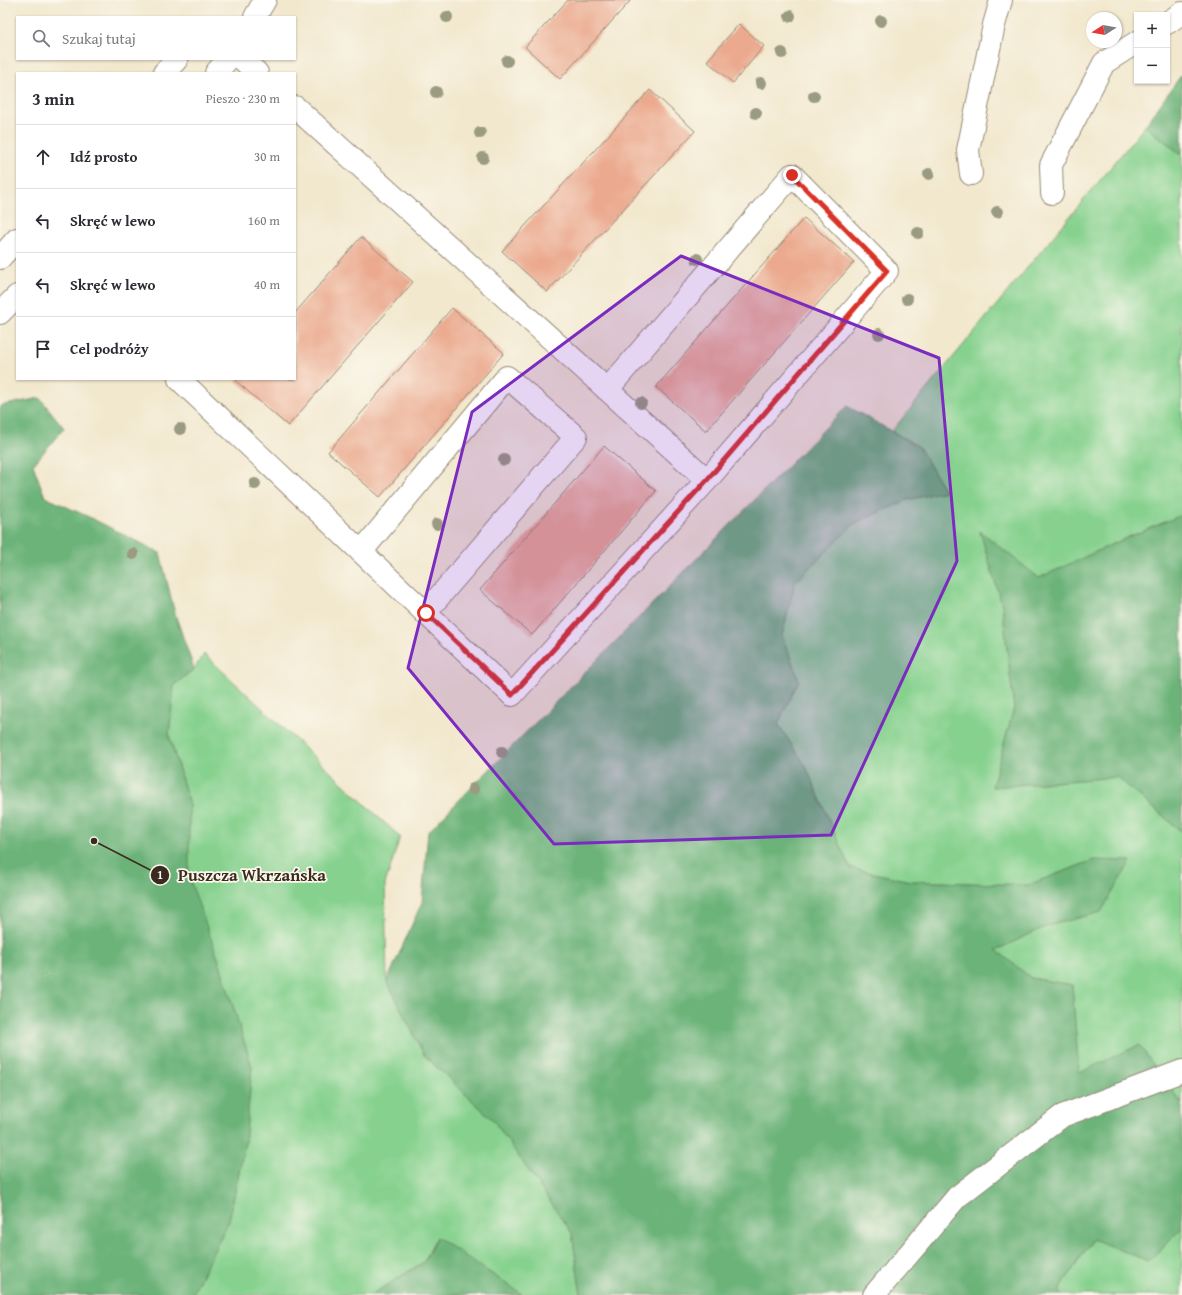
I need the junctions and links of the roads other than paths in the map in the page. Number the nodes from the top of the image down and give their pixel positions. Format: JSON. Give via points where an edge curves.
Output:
{"nodes":[{"id":1,"x":265,"y":0,"type":"edge"},
{"id":2,"x":1001,"y":0,"type":"edge"},
{"id":3,"x":1182,"y":13,"type":"edge"},
{"id":4,"x":256,"y":16,"type":"edge"},
{"id":5,"x":1170,"y":21,"type":"edge"},
{"id":6,"x":1134,"y":44,"type":"edge"},
{"id":7,"x":176,"y":60,"type":"edge"},
{"id":8,"x":227,"y":60,"type":"edge"},
{"id":9,"x":243,"y":60,"type":"edge"},
{"id":10,"x":165,"y":72,"type":"edge"},
{"id":11,"x":217,"y":72,"type":"edge"},
{"id":12,"x":257,"y":72,"type":"edge"},
{"id":13,"x":296,"y":108,"type":"edge"},
{"id":14,"x":971,"y":174,"type":"dead end"},
{"id":15,"x":1052,"y":193,"type":"dead end"},
{"id":16,"x":16,"y":240,"type":"edge"},
{"id":17,"x":0,"y":258,"type":"edge"},
{"id":18,"x":16,"y":297,"type":"edge"},
{"id":19,"x":0,"y":314,"type":"edge"},
{"id":20,"x":180,"y":380,"type":"edge"},
{"id":21,"x":607,"y":390,"type":"junction"},
{"id":22,"x":707,"y":480,"type":"junction"},
{"id":23,"x":361,"y":552,"type":"junction"},
{"id":24,"x":426,"y":613,"type":"junction"},
{"id":25,"x":1182,"y":1071,"type":"edge"},
{"id":26,"x":874,"y":1295,"type":"edge"}],
"edges":[{"from":1,"to":4,"type":"lane"},
{"from":2,"to":14,"type":"lane","via":[[968,150]]},
{"from":3,"to":5,"type":"lane"},
{"from":6,"to":15,"type":"lane","via":[[1104,63],[1051,166]]},
{"from":7,"to":10,"type":"lane"},
{"from":8,"to":11,"type":"lane"},
{"from":9,"to":12,"type":"lane"},
{"from":13,"to":21,"type":"lane"},
{"from":16,"to":17,"type":"lane"},
{"from":18,"to":19,"type":"lane"},
{"from":20,"to":23,"type":"lane"},
{"from":21,"to":22,"type":"lane"},
{"from":21,"to":22,"type":"lane","via":[[792,175],[887,271]]},
{"from":22,"to":24,"type":"lane","via":[[512,695]]},
{"from":23,"to":24,"type":"lane"},
{"from":23,"to":24,"type":"lane","via":[[507,377],[576,437]]},
{"from":25,"to":26,"type":"lane","via":[[1062,1116],[957,1197]]}]}
